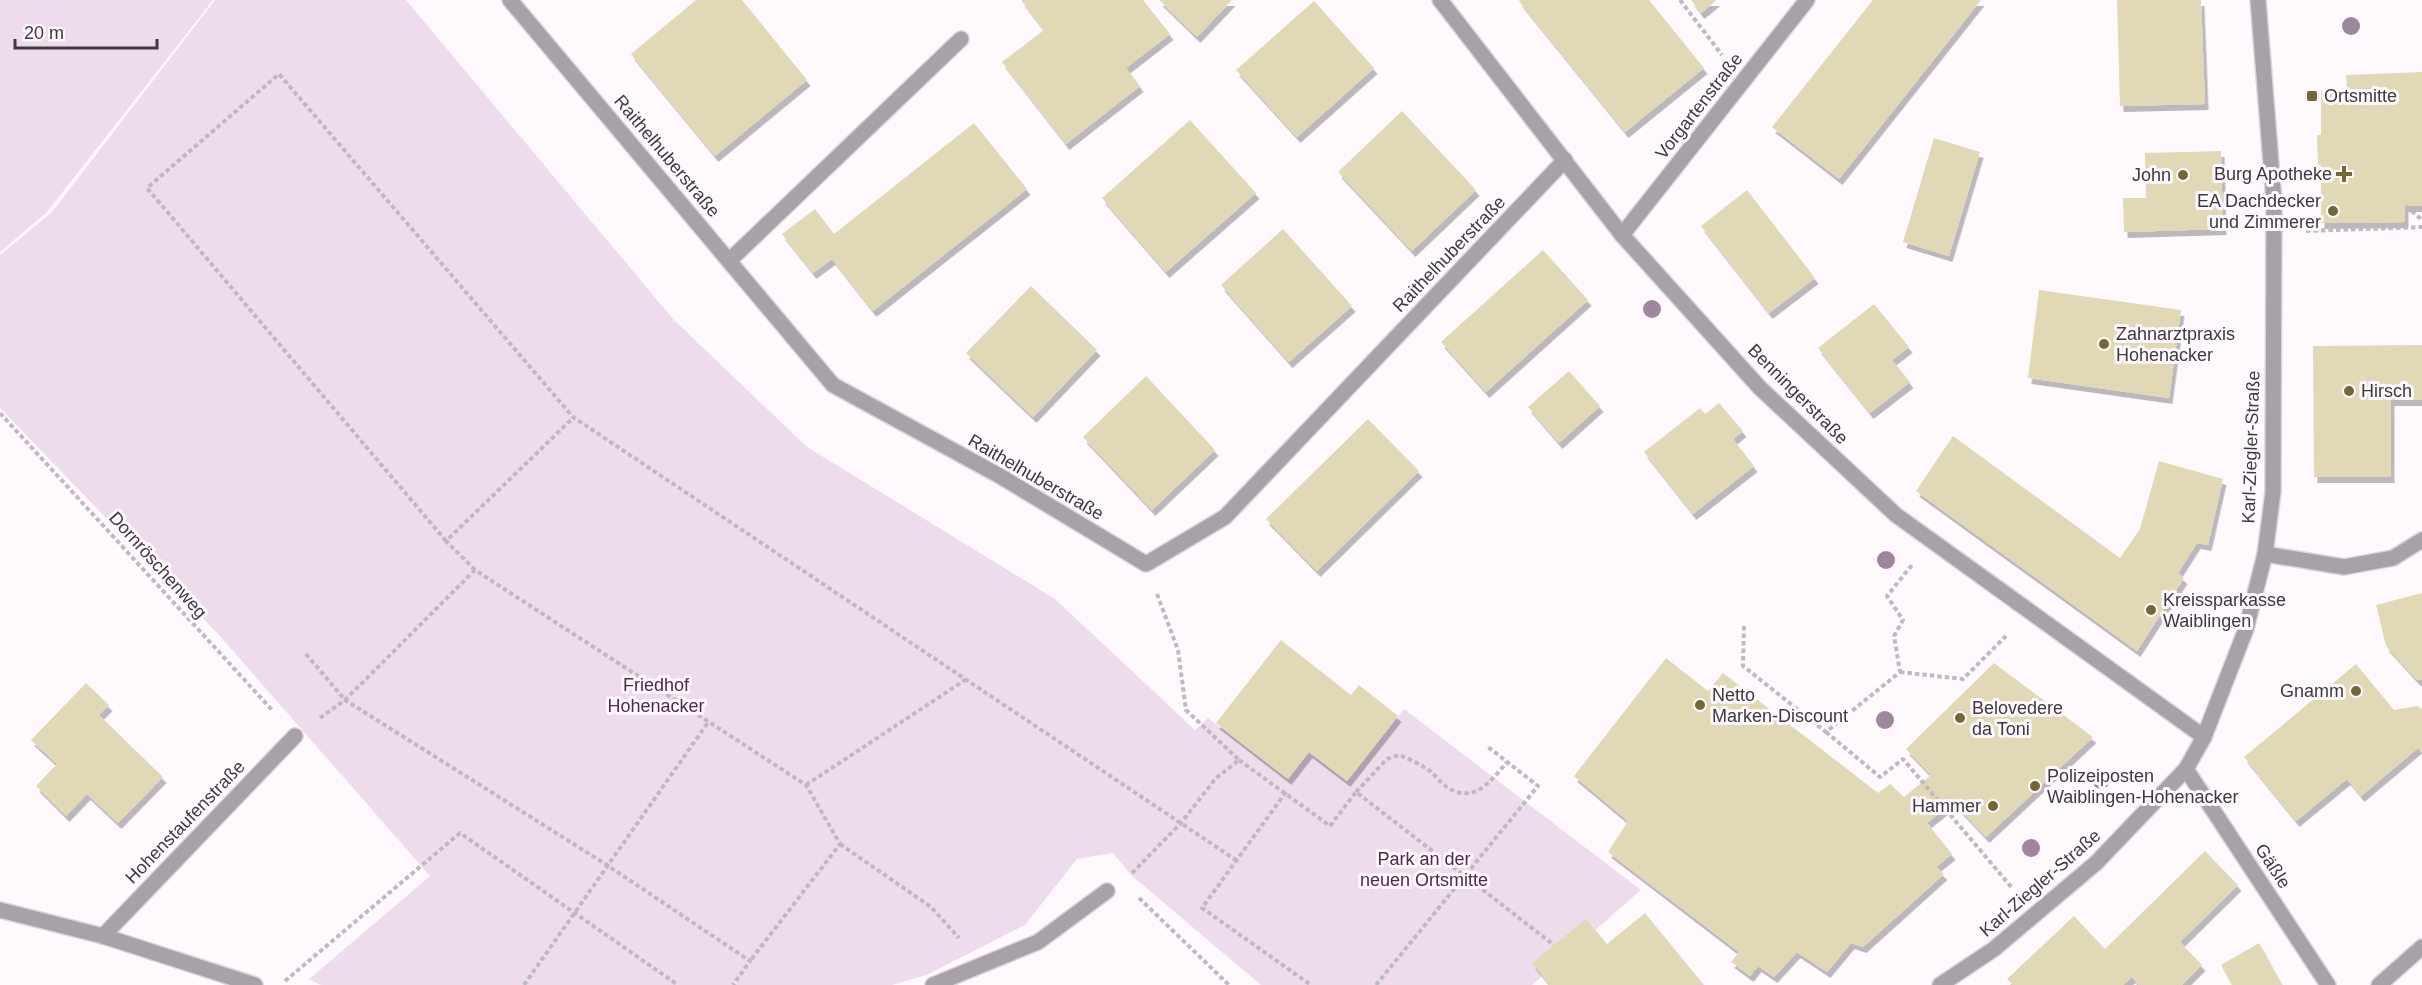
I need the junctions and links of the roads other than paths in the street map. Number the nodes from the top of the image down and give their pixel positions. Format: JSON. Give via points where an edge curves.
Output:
{"nodes":[{"id":1,"x":510,"y":0,"type":"edge"},
{"id":2,"x":1440,"y":0,"type":"edge"},
{"id":3,"x":1807,"y":0,"type":"edge"},
{"id":4,"x":2258,"y":0,"type":"edge"},
{"id":5,"x":961,"y":39,"type":"dead end"},
{"id":6,"x":1565,"y":160,"type":"junction"},
{"id":7,"x":1622,"y":235,"type":"junction"},
{"id":8,"x":730,"y":260,"type":"junction"},
{"id":9,"x":2422,"y":540,"type":"edge"},
{"id":10,"x":2265,"y":554,"type":"junction"},
{"id":11,"x":295,"y":736,"type":"road end"},
{"id":12,"x":2204,"y":737,"type":"junction"},
{"id":13,"x":2186,"y":769,"type":"junction"},
{"id":14,"x":1107,"y":891,"type":"road end"},
{"id":15,"x":0,"y":910,"type":"edge"},
{"id":16,"x":102,"y":936,"type":"junction"},
{"id":17,"x":2422,"y":947,"type":"edge"},
{"id":18,"x":255,"y":985,"type":"edge"},
{"id":19,"x":933,"y":985,"type":"edge"},
{"id":20,"x":1940,"y":985,"type":"edge"},
{"id":21,"x":2328,"y":985,"type":"edge"},
{"id":22,"x":2379,"y":985,"type":"edge"}],
"edges":[{"from":1,"to":8,"type":"street","name":"Raithelhuberstraße"},
{"from":2,"to":6,"type":"street","name":"Benningerstraße"},
{"from":3,"to":7,"type":"street","name":"Vorgartenstraße"},
{"from":4,"to":10,"type":"street","name":"Karl-Ziegler-Straße","via":[[2275,232],[2273,492]]},
{"from":5,"to":8,"type":"street"},
{"from":6,"to":7,"type":"street","name":"Benningerstraße"},
{"from":6,"to":8,"type":"street","name":"Raithelhuberstraße","via":[[1226,517],[1146,564],[999,476],[834,385]]},
{"from":7,"to":12,"type":"street","name":"Benningerstraße","via":[[1760,388],[1896,515]]},
{"from":9,"to":10,"type":"street","via":[[2392,558],[2344,567]]},
{"from":10,"to":12,"type":"street","name":"Karl-Ziegler-Straße","via":[[2246,628]]},
{"from":11,"to":16,"type":"street","name":"Hohenstaufenstraße"},
{"from":12,"to":13,"type":"street","name":"Karl-Ziegler-Straße"},
{"from":13,"to":20,"type":"street","name":"Karl-Ziegler-Straße","via":[[2096,863],[1994,949]]},
{"from":13,"to":21,"type":"street","name":"Gäßle"},
{"from":14,"to":19,"type":"street","via":[[1038,942]]},
{"from":15,"to":16,"type":"street"},
{"from":16,"to":18,"type":"street"},
{"from":17,"to":22,"type":"street"}]}
